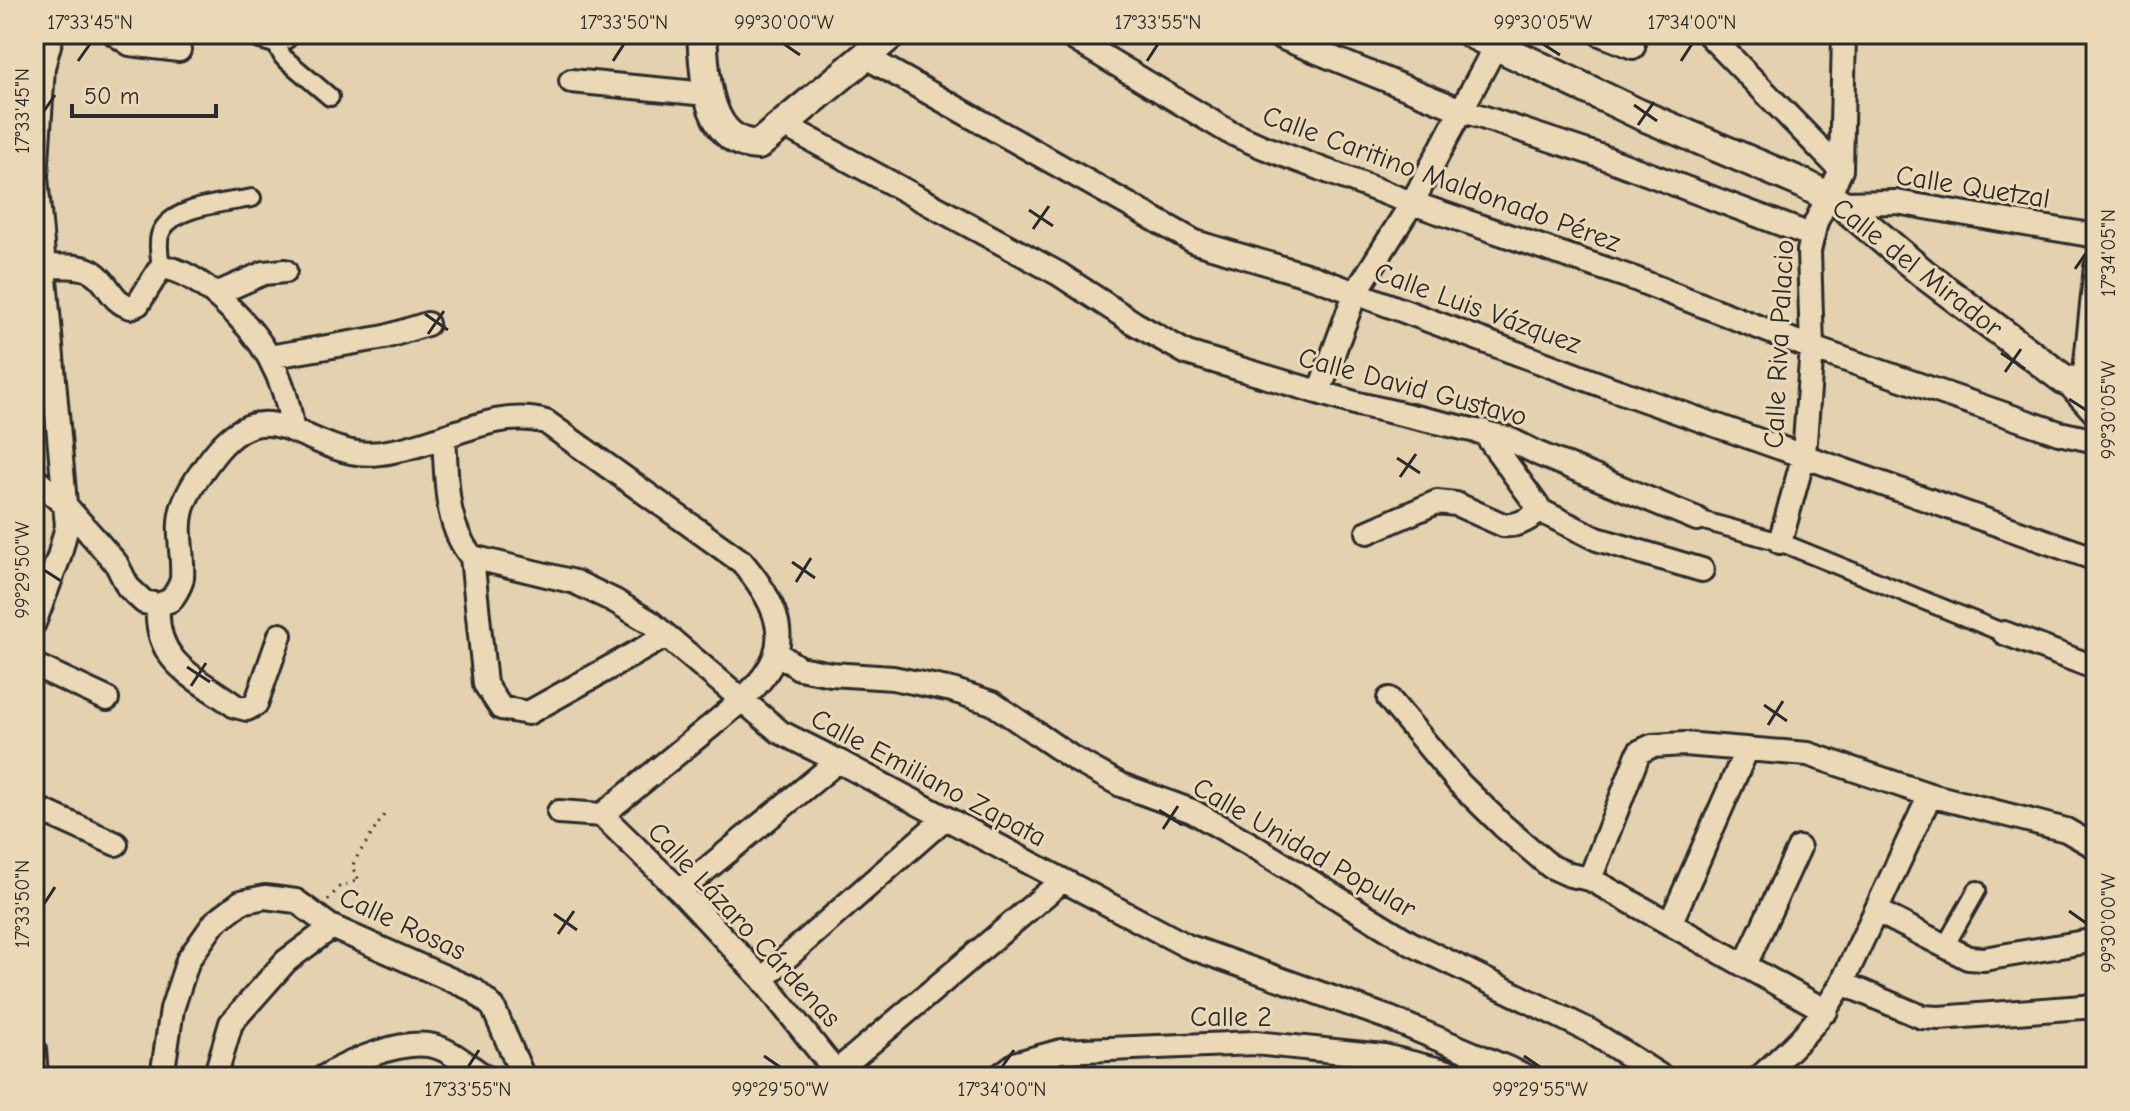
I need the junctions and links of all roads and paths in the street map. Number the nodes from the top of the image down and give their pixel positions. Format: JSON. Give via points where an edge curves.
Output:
{"nodes":[{"id":1,"x":52,"y":34,"type":"edge"},
{"id":2,"x":115,"y":34,"type":"edge"},
{"id":3,"x":702,"y":34,"type":"edge"},
{"id":4,"x":892,"y":34,"type":"edge"},
{"id":5,"x":1066,"y":34,"type":"edge"},
{"id":6,"x":1273,"y":34,"type":"edge"},
{"id":7,"x":1600,"y":34,"type":"edge"},
{"id":8,"x":1708,"y":34,"type":"edge"},
{"id":9,"x":1844,"y":34,"type":"edge"},
{"id":10,"x":272,"y":35,"type":"edge"},
{"id":11,"x":1484,"y":40,"type":"edge"},
{"id":12,"x":1633,"y":47,"type":"dead end"},
{"id":13,"x":179,"y":50,"type":"dead end"},
{"id":14,"x":864,"y":56,"type":"junction"},
{"id":15,"x":571,"y":81,"type":"dead end"},
{"id":16,"x":707,"y":94,"type":"junction"},
{"id":17,"x":330,"y":97,"type":"dead end"},
{"id":18,"x":1461,"y":110,"type":"junction"},
{"id":19,"x":784,"y":125,"type":"junction"},
{"id":20,"x":1841,"y":170,"type":"junction"},
{"id":21,"x":252,"y":198,"type":"dead end"},
{"id":22,"x":1834,"y":200,"type":"junction"},
{"id":23,"x":1412,"y":203,"type":"junction"},
{"id":24,"x":1813,"y":236,"type":"junction"},
{"id":25,"x":2096,"y":236,"type":"edge"},
{"id":26,"x":44,"y":266,"type":"junction"},
{"id":27,"x":161,"y":267,"type":"junction"},
{"id":28,"x":2096,"y":267,"type":"edge"},
{"id":29,"x":285,"y":271,"type":"dead end"},
{"id":30,"x":216,"y":294,"type":"junction"},
{"id":31,"x":1355,"y":294,"type":"junction"},
{"id":32,"x":427,"y":324,"type":"dead end"},
{"id":33,"x":1812,"y":348,"type":"junction"},
{"id":34,"x":269,"y":357,"type":"junction"},
{"id":35,"x":2082,"y":381,"type":"edge"},
{"id":36,"x":1319,"y":392,"type":"junction"},
{"id":37,"x":2096,"y":414,"type":"edge"},
{"id":38,"x":292,"y":428,"type":"junction"},
{"id":39,"x":1483,"y":431,"type":"junction"},
{"id":40,"x":444,"y":437,"type":"junction"},
{"id":41,"x":2096,"y":441,"type":"edge"},
{"id":42,"x":1804,"y":455,"type":"junction"},
{"id":43,"x":34,"y":478,"type":"edge"},
{"id":44,"x":66,"y":506,"type":"junction"},
{"id":45,"x":1541,"y":511,"type":"junction"},
{"id":46,"x":1697,"y":519,"type":"joint"},
{"id":47,"x":1368,"y":532,"type":"dead end"},
{"id":48,"x":1780,"y":542,"type":"junction"},
{"id":49,"x":472,"y":557,"type":"junction"},
{"id":50,"x":2096,"y":559,"type":"edge"},
{"id":51,"x":1702,"y":570,"type":"dead end"},
{"id":52,"x":158,"y":605,"type":"junction"},
{"id":53,"x":34,"y":623,"type":"edge"},
{"id":54,"x":2004,"y":633,"type":"joint"},
{"id":55,"x":280,"y":635,"type":"dead end"},
{"id":56,"x":666,"y":636,"type":"junction"},
{"id":57,"x":777,"y":653,"type":"junction"},
{"id":58,"x":34,"y":665,"type":"edge"},
{"id":59,"x":2096,"y":668,"type":"edge"},
{"id":60,"x":107,"y":699,"type":"dead end"},
{"id":61,"x":1389,"y":699,"type":"dead end"},
{"id":62,"x":743,"y":701,"type":"junction"},
{"id":63,"x":1747,"y":749,"type":"junction"},
{"id":64,"x":838,"y":761,"type":"junction"},
{"id":65,"x":1930,"y":795,"type":"junction"},
{"id":66,"x":34,"y":807,"type":"edge"},
{"id":67,"x":559,"y":812,"type":"dead end"},
{"id":68,"x":384,"y":815,"type":"dead end"},
{"id":69,"x":602,"y":815,"type":"junction"},
{"id":70,"x":945,"y":818,"type":"junction"},
{"id":71,"x":116,"y":844,"type":"dead end"},
{"id":72,"x":2096,"y":847,"type":"edge"},
{"id":73,"x":1799,"y":848,"type":"dead end"},
{"id":74,"x":1590,"y":879,"type":"junction"},
{"id":75,"x":1062,"y":881,"type":"junction"},
{"id":76,"x":1977,"y":890,"type":"dead end"},
{"id":77,"x":680,"y":891,"type":"junction"},
{"id":78,"x":1877,"y":911,"type":"junction"},
{"id":79,"x":325,"y":922,"type":"junction"},
{"id":80,"x":1670,"y":924,"type":"junction"},
{"id":81,"x":2096,"y":940,"type":"edge"},
{"id":82,"x":1944,"y":948,"type":"junction"},
{"id":83,"x":1745,"y":965,"type":"junction"},
{"id":84,"x":762,"y":979,"type":"junction"},
{"id":85,"x":1842,"y":983,"type":"junction"},
{"id":86,"x":2096,"y":1006,"type":"edge"},
{"id":87,"x":1826,"y":1011,"type":"junction"},
{"id":88,"x":34,"y":1049,"type":"edge"},
{"id":89,"x":839,"y":1074,"type":"edge"},
{"id":90,"x":36,"y":1077,"type":"edge"},
{"id":91,"x":162,"y":1077,"type":"edge"},
{"id":92,"x":215,"y":1077,"type":"edge"},
{"id":93,"x":324,"y":1077,"type":"edge"},
{"id":94,"x":485,"y":1077,"type":"edge"},
{"id":95,"x":523,"y":1077,"type":"edge"},
{"id":96,"x":998,"y":1077,"type":"edge"},
{"id":97,"x":1468,"y":1077,"type":"edge"},
{"id":98,"x":1528,"y":1077,"type":"edge"},
{"id":99,"x":1662,"y":1077,"type":"edge"},
{"id":100,"x":1760,"y":1077,"type":"edge"}],
"edges":[{"from":1,"to":26,"type":"street","via":[[43,67],[36,177]]},
{"from":2,"to":13,"type":"street","via":[[130,44]]},
{"from":3,"to":16,"type":"street"},
{"from":4,"to":14,"type":"street"},
{"from":5,"to":23,"type":"street","name":"Calle Caritino Maldonado Pérez","via":[[1229,132]]},
{"from":6,"to":18,"type":"street"},
{"from":7,"to":12,"type":"street"},
{"from":8,"to":20,"type":"street"},
{"from":9,"to":20,"type":"street"},
{"from":10,"to":17,"type":"street","via":[[283,57]]},
{"from":11,"to":18,"type":"street"},
{"from":11,"to":22,"type":"street","name":"Calle del Mirador"},
{"from":14,"to":19,"type":"street"},
{"from":14,"to":31,"type":"street","name":"Calle Luis Vázquez","via":[[1195,242]]},
{"from":15,"to":16,"type":"street"},
{"from":16,"to":19,"type":"street","via":[[727,135],[742,144],[758,145]]},
{"from":18,"to":23,"type":"street"},
{"from":18,"to":24,"type":"street"},
{"from":19,"to":36,"type":"street","name":"Calle David Gustavo","via":[[1059,274],[1187,353]]},
{"from":20,"to":22,"type":"street"},
{"from":21,"to":27,"type":"street","via":[[188,210],[166,224],[160,234]]},
{"from":22,"to":24,"type":"street","name":"Calle Riva Palacio"},
{"from":22,"to":25,"type":"street","name":"Calle Quetzal","via":[[1896,202]]},
{"from":22,"to":35,"type":"street","name":"Calle del Mirador","via":[[1924,274]]},
{"from":23,"to":31,"type":"street"},
{"from":23,"to":33,"type":"street","name":"Calle Caritino Maldonado Pérez","via":[[1635,279]]},
{"from":24,"to":33,"type":"street","name":"Calle Riva Palacio"},
{"from":26,"to":27,"type":"street","via":[[87,269],[115,300],[131,307]]},
{"from":26,"to":44,"type":"street"},
{"from":27,"to":30,"type":"street"},
{"from":28,"to":35,"type":"street"},
{"from":29,"to":30,"type":"street","via":[[264,273]]},
{"from":30,"to":34,"type":"street"},
{"from":31,"to":36,"type":"street"},
{"from":31,"to":42,"type":"street","name":"Calle Luis Vázquez"},
{"from":32,"to":34,"type":"street","via":[[385,337]]},
{"from":33,"to":41,"type":"street","name":"Calle Caritino Maldonado Pérez"},
{"from":33,"to":42,"type":"street","name":"Calle Riva Palacio"},
{"from":34,"to":38,"type":"street","via":[[289,404]]},
{"from":35,"to":37,"type":"street"},
{"from":36,"to":39,"type":"street","name":"Calle David Gustavo"},
{"from":38,"to":40,"type":"street","via":[[348,452],[371,454]]},
{"from":38,"to":52,"type":"street","via":[[257,423],[244,428],[229,438],[192,484],[179,516],[182,581],[171,600]]},
{"from":39,"to":45,"type":"street"},
{"from":39,"to":46,"type":"street","name":"Calle David Gustavo"},
{"from":40,"to":49,"type":"street","via":[[455,533]]},
{"from":40,"to":57,"type":"street","via":[[509,418],[546,422],[742,562],[773,604]]},
{"from":42,"to":48,"type":"street","name":"Calle Riva Palacio"},
{"from":42,"to":50,"type":"street","name":"Calle Luis Vázquez"},
{"from":43,"to":44,"type":"street"},
{"from":44,"to":52,"type":"street","via":[[116,563],[128,587],[144,602]]},
{"from":44,"to":53,"type":"street","via":[[59,557]]},
{"from":45,"to":47,"type":"street","via":[[1511,526],[1437,502]]},
{"from":45,"to":51,"type":"street","via":[[1597,539]]},
{"from":46,"to":48,"type":"street","name":"Calle David Gustavo"},
{"from":48,"to":54,"type":"street","name":"Calle David Gustavo"},
{"from":49,"to":56,"type":"street","name":"Calle Emiliano Zapata","via":[[575,582],[615,601]]},
{"from":49,"to":56,"type":"street","via":[[485,684],[501,708],[528,713]]},
{"from":52,"to":55,"type":"street","via":[[157,628],[175,663],[247,709],[256,704]]},
{"from":54,"to":59,"type":"street","name":"Calle David Gustavo"},
{"from":56,"to":62,"type":"street","name":"Calle Emiliano Zapata"},
{"from":57,"to":62,"type":"street"},
{"from":57,"to":99,"type":"street","name":"Calle Unidad Popular","via":[[799,668],[893,678],[992,703],[1097,772],[1192,811],[1412,944],[1590,1031]]},
{"from":58,"to":60,"type":"street"},
{"from":61,"to":74,"type":"street","via":[[1459,783],[1503,826],[1550,866]]},
{"from":62,"to":64,"type":"street","name":"Calle Emiliano Zapata","via":[[780,732]]},
{"from":62,"to":69,"type":"street"},
{"from":63,"to":65,"type":"street","via":[[1808,754]]},
{"from":63,"to":74,"type":"street","via":[[1684,744],[1639,752]]},
{"from":63,"to":80,"type":"street"},
{"from":64,"to":70,"type":"street","name":"Calle Emiliano Zapata"},
{"from":64,"to":77,"type":"street"},
{"from":65,"to":72,"type":"street","via":[[2066,830]]},
{"from":65,"to":78,"type":"street"},
{"from":66,"to":71,"type":"street"},
{"from":67,"to":69,"type":"street"},
{"from":68,"to":79,"type":"path","via":[[352,867],[359,880],[340,886]]},
{"from":69,"to":77,"type":"street","name":"Calle Lázaro Cárdenas"},
{"from":70,"to":75,"type":"street","name":"Calle Emiliano Zapata"},
{"from":70,"to":84,"type":"street"},
{"from":73,"to":83,"type":"street"},
{"from":74,"to":80,"type":"street"},
{"from":75,"to":89,"type":"street"},
{"from":75,"to":98,"type":"street","name":"Calle Emiliano Zapata","via":[[1187,946],[1389,1018]]},
{"from":76,"to":82,"type":"street"},
{"from":77,"to":84,"type":"street","name":"Calle Lázaro Cárdenas"},
{"from":78,"to":82,"type":"street"},
{"from":78,"to":85,"type":"street"},
{"from":79,"to":91,"type":"street","name":"Calle Rosas","via":[[296,901],[265,897],[241,902],[215,922],[188,960],[172,1009]]},
{"from":79,"to":92,"type":"street","via":[[231,1023]]},
{"from":79,"to":95,"type":"street","name":"Calle Rosas","via":[[474,990],[493,1007]]},
{"from":80,"to":83,"type":"street"},
{"from":81,"to":82,"type":"street","via":[[1984,959]]},
{"from":83,"to":87,"type":"street"},
{"from":84,"to":89,"type":"street","name":"Calle Lázaro Cárdenas"},
{"from":85,"to":86,"type":"street","via":[[1922,1017]]},
{"from":85,"to":87,"type":"street"},
{"from":87,"to":100,"type":"street"},
{"from":88,"to":90,"type":"street"},
{"from":93,"to":94,"type":"street","via":[[392,1048],[425,1045],[440,1048]]},
{"from":96,"to":97,"type":"street","name":"Calle 2","via":[[1017,1063],[1061,1051],[1255,1043],[1384,1056]]}]}
